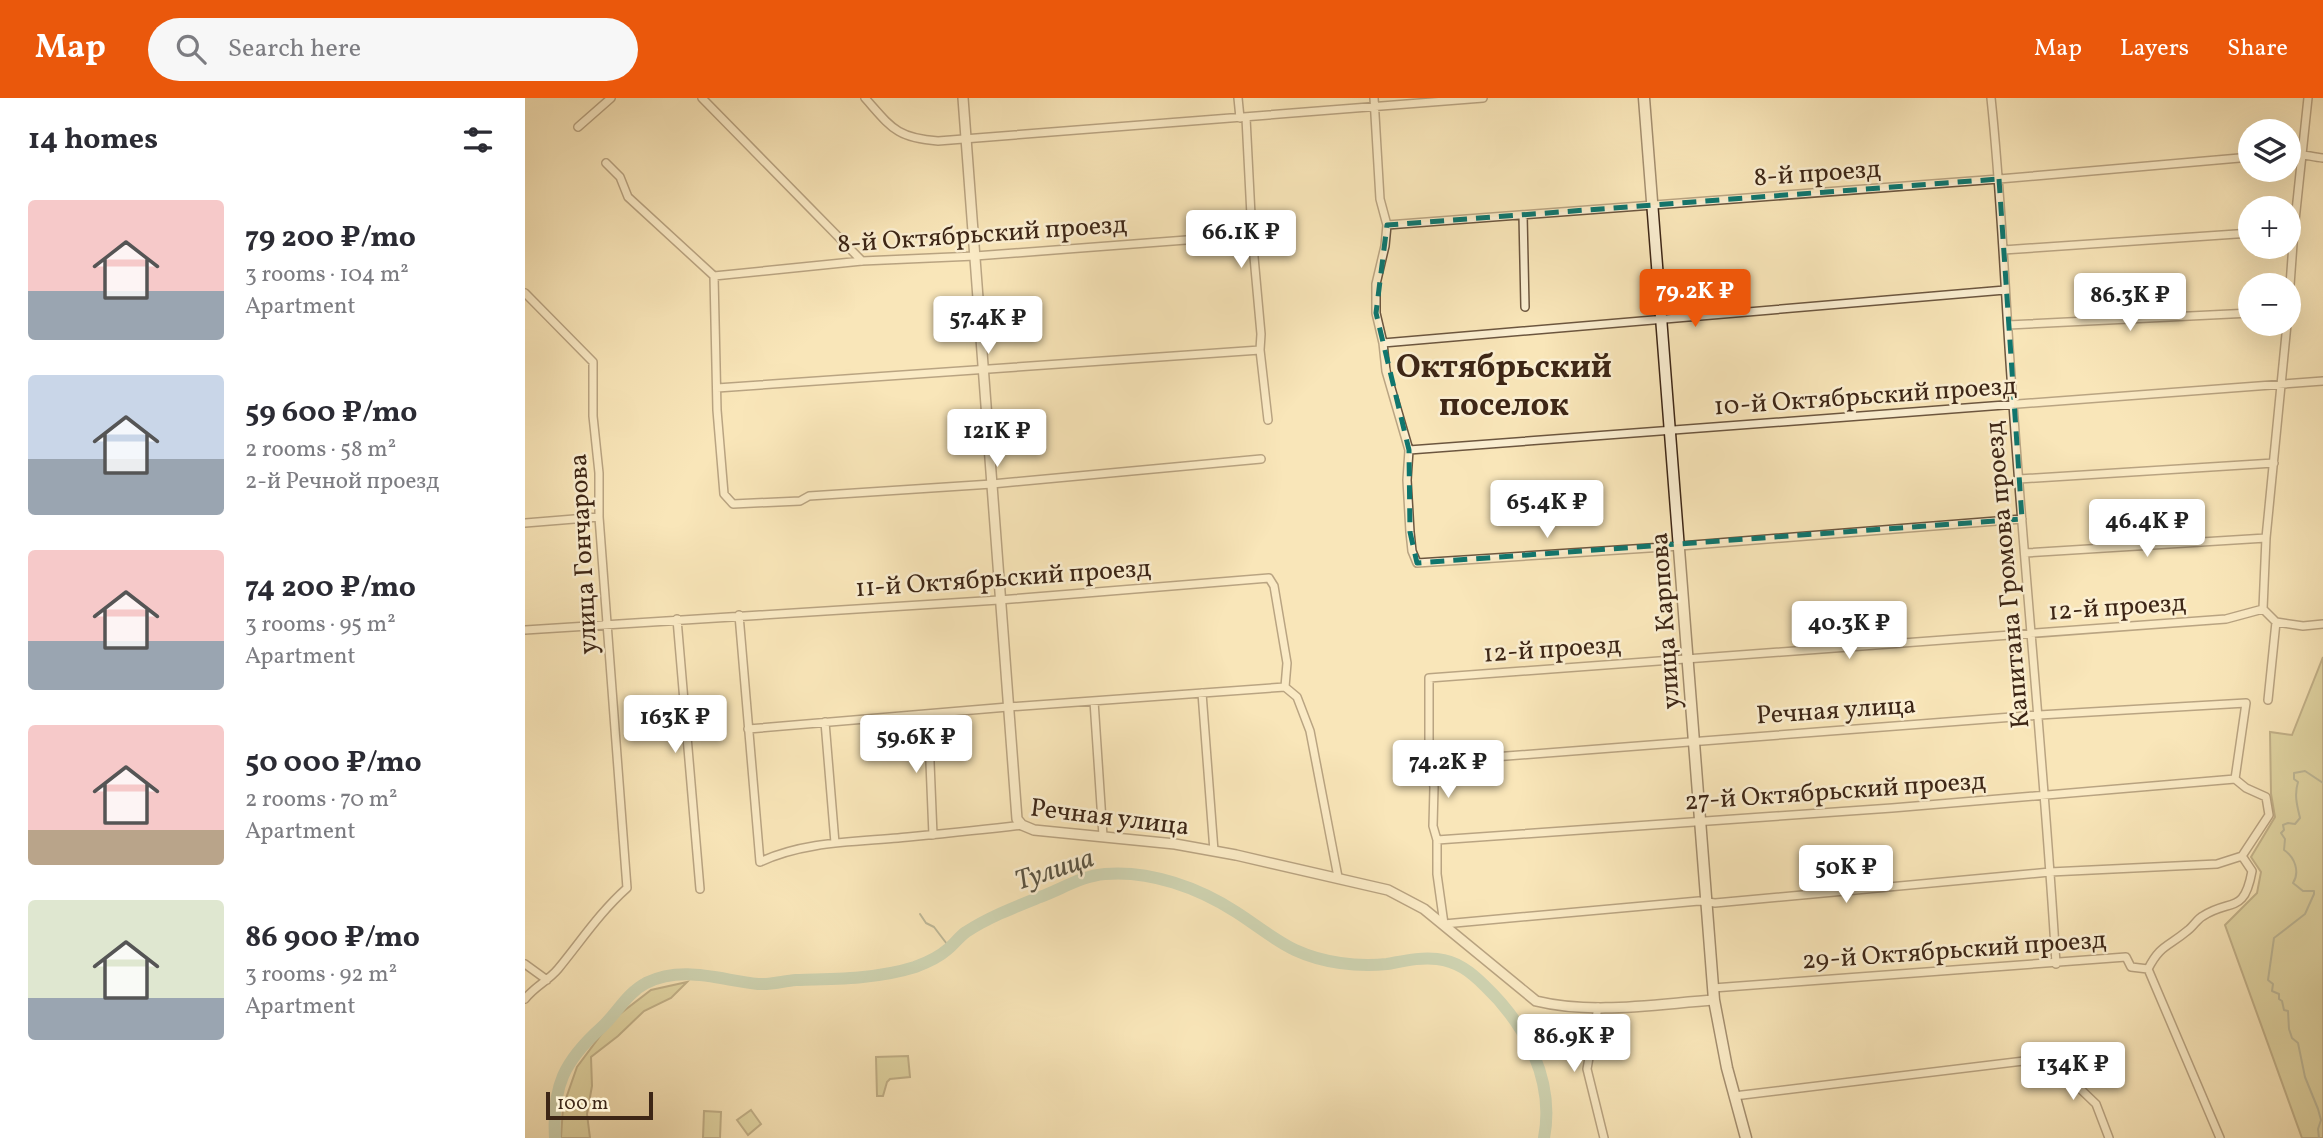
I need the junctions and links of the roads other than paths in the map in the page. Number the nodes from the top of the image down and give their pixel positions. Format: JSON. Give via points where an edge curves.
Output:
{"nodes":[{"id":1,"x":611,"y":98,"type":"edge"},
{"id":2,"x":702,"y":98,"type":"edge"},
{"id":3,"x":865,"y":98,"type":"edge"},
{"id":4,"x":963,"y":98,"type":"edge"},
{"id":5,"x":1238,"y":98,"type":"edge"},
{"id":6,"x":1483,"y":98,"type":"edge"},
{"id":7,"x":1644,"y":98,"type":"edge"},
{"id":8,"x":1991,"y":98,"type":"edge"},
{"id":9,"x":2308,"y":98,"type":"edge"},
{"id":10,"x":1373,"y":102,"type":"edge"},
{"id":11,"x":1243,"y":118,"type":"junction"},
{"id":12,"x":578,"y":127,"type":"dead end"},
{"id":13,"x":967,"y":138,"type":"junction"},
{"id":14,"x":2301,"y":153,"type":"joint"},
{"id":15,"x":2238,"y":158,"type":"edge"},
{"id":16,"x":2323,"y":158,"type":"edge"},
{"id":17,"x":605,"y":163,"type":"dead end"},
{"id":18,"x":1999,"y":179,"type":"junction"},
{"id":19,"x":1653,"y":206,"type":"junction"},
{"id":20,"x":1523,"y":215,"type":"junction"},
{"id":21,"x":1387,"y":225,"type":"junction"},
{"id":22,"x":2238,"y":234,"type":"edge"},
{"id":23,"x":1252,"y":235,"type":"junction"},
{"id":24,"x":2003,"y":250,"type":"junction"},
{"id":25,"x":975,"y":256,"type":"junction"},
{"id":26,"x":862,"y":261,"type":"junction"},
{"id":27,"x":715,"y":276,"type":"junction"},
{"id":28,"x":2005,"y":290,"type":"junction"},
{"id":29,"x":525,"y":293,"type":"edge"},
{"id":30,"x":532,"y":301,"type":"junction"},
{"id":31,"x":525,"y":307,"type":"edge"},
{"id":32,"x":1525,"y":307,"type":"dead end"},
{"id":33,"x":2238,"y":314,"type":"edge"},
{"id":34,"x":1661,"y":318,"type":"junction"},
{"id":35,"x":2008,"y":325,"type":"junction"},
{"id":36,"x":2286,"y":336,"type":"edge"},
{"id":37,"x":1383,"y":343,"type":"junction"},
{"id":38,"x":1260,"y":350,"type":"junction"},
{"id":39,"x":983,"y":370,"type":"junction"},
{"id":40,"x":2323,"y":381,"type":"edge"},
{"id":41,"x":2282,"y":383,"type":"junction"},
{"id":42,"x":717,"y":388,"type":"junction"},
{"id":43,"x":2013,"y":406,"type":"junction"},
{"id":44,"x":1268,"y":420,"type":"dead end"},
{"id":45,"x":1670,"y":429,"type":"junction"},
{"id":46,"x":1409,"y":450,"type":"junction"},
{"id":47,"x":1261,"y":459,"type":"dead end"},
{"id":48,"x":2274,"y":463,"type":"junction"},
{"id":49,"x":2019,"y":479,"type":"junction"},
{"id":50,"x":992,"y":484,"type":"junction"},
{"id":51,"x":599,"y":517,"type":"junction"},
{"id":52,"x":2022,"y":519,"type":"junction"},
{"id":53,"x":525,"y":523,"type":"edge"},
{"id":54,"x":2266,"y":538,"type":"junction"},
{"id":55,"x":1680,"y":546,"type":"junction"},
{"id":56,"x":2025,"y":553,"type":"junction"},
{"id":57,"x":999,"y":600,"type":"junction"},
{"id":58,"x":2263,"y":610,"type":"junction"},
{"id":59,"x":739,"y":615,"type":"junction"},
{"id":60,"x":677,"y":619,"type":"junction"},
{"id":61,"x":2276,"y":622,"type":"junction"},
{"id":62,"x":606,"y":624,"type":"junction"},
{"id":63,"x":2323,"y":624,"type":"edge"},
{"id":64,"x":525,"y":630,"type":"edge"},
{"id":65,"x":2032,"y":633,"type":"junction"},
{"id":66,"x":1687,"y":660,"type":"junction"},
{"id":67,"x":1285,"y":687,"type":"junction"},
{"id":68,"x":1202,"y":693,"type":"junction"},
{"id":69,"x":2268,"y":700,"type":"dead end"},
{"id":70,"x":1094,"y":701,"type":"junction"},
{"id":71,"x":1008,"y":707,"type":"junction"},
{"id":72,"x":928,"y":714,"type":"junction"},
{"id":73,"x":2039,"y":715,"type":"junction"},
{"id":74,"x":825,"y":722,"type":"junction"},
{"id":75,"x":748,"y":729,"type":"junction"},
{"id":76,"x":1694,"y":741,"type":"junction"},
{"id":77,"x":1429,"y":762,"type":"junction"},
{"id":78,"x":2235,"y":779,"type":"junction"},
{"id":79,"x":2045,"y":795,"type":"junction"},
{"id":80,"x":1700,"y":822,"type":"junction"},
{"id":81,"x":1022,"y":825,"type":"junction"},
{"id":82,"x":933,"y":835,"type":"junction"},
{"id":83,"x":1103,"y":836,"type":"junction"},
{"id":84,"x":1437,"y":840,"type":"junction"},
{"id":85,"x":835,"y":843,"type":"junction"},
{"id":86,"x":1214,"y":851,"type":"junction"},
{"id":87,"x":2242,"y":856,"type":"junction"},
{"id":88,"x":2050,"y":872,"type":"junction"},
{"id":89,"x":1338,"y":877,"type":"junction"},
{"id":90,"x":700,"y":889,"type":"dead end"},
{"id":91,"x":1706,"y":902,"type":"junction"},
{"id":92,"x":1444,"y":924,"type":"junction"},
{"id":93,"x":525,"y":964,"type":"edge"},
{"id":94,"x":2056,"y":964,"type":"junction"},
{"id":95,"x":2148,"y":969,"type":"junction"},
{"id":96,"x":547,"y":980,"type":"junction"},
{"id":97,"x":1713,"y":988,"type":"junction"},
{"id":98,"x":525,"y":999,"type":"edge"},
{"id":99,"x":1714,"y":1000,"type":"junction"},
{"id":100,"x":1598,"y":1007,"type":"junction"},
{"id":101,"x":1734,"y":1096,"type":"junction"},
{"id":102,"x":1604,"y":1138,"type":"edge"},
{"id":103,"x":1746,"y":1138,"type":"edge"},
{"id":104,"x":2109,"y":1138,"type":"edge"},
{"id":105,"x":2220,"y":1138,"type":"edge"}],
"edges":[{"from":1,"to":12,"type":"street"},
{"from":2,"to":26,"type":"street"},
{"from":3,"to":13,"type":"street","via":[[889,125],[909,138]]},
{"from":4,"to":13,"type":"street"},
{"from":5,"to":11,"type":"street"},
{"from":6,"to":10,"type":"street"},
{"from":7,"to":19,"type":"main road","name":"улица Карпова"},
{"from":8,"to":18,"type":"street","name":"Капитана Громова проезд"},
{"from":9,"to":14,"type":"street"},
{"from":10,"to":11,"type":"street"},
{"from":10,"to":21,"type":"street","via":[[1380,199]]},
{"from":11,"to":13,"type":"street"},
{"from":11,"to":23,"type":"street"},
{"from":13,"to":25,"type":"street"},
{"from":14,"to":16,"type":"street"},
{"from":15,"to":18,"type":"street","name":"8-й проезд"},
{"from":17,"to":27,"type":"street","via":[[620,177],[628,197]]},
{"from":18,"to":19,"type":"street","name":"8-й проезд"},
{"from":18,"to":24,"type":"street","name":"Капитана Громова проезд"},
{"from":19,"to":20,"type":"street","name":"8-й проезд"},
{"from":19,"to":34,"type":"main road","name":"улица Карпова"},
{"from":20,"to":21,"type":"street","name":"8-й проезд"},
{"from":20,"to":32,"type":"street"},
{"from":21,"to":37,"type":"street","via":[[1376,284]]},
{"from":22,"to":24,"type":"street"},
{"from":23,"to":25,"type":"street","name":"8-й Октябрьский проезд"},
{"from":23,"to":38,"type":"street"},
{"from":24,"to":28,"type":"street","name":"Капитана Громова проезд"},
{"from":25,"to":26,"type":"street","name":"8-й Октябрьский проезд"},
{"from":25,"to":39,"type":"street"},
{"from":26,"to":27,"type":"street","name":"8-й Октябрьский проезд"},
{"from":27,"to":42,"type":"street"},
{"from":28,"to":34,"type":"street"},
{"from":28,"to":35,"type":"street","name":"Капитана Громова проезд"},
{"from":29,"to":30,"type":"street","name":"улица Гончарова"},
{"from":30,"to":31,"type":"street"},
{"from":30,"to":51,"type":"street","name":"улица Гончарова","via":[[593,362]]},
{"from":33,"to":35,"type":"street"},
{"from":34,"to":37,"type":"street"},
{"from":34,"to":45,"type":"main road","name":"улица Карпова"},
{"from":35,"to":43,"type":"street","name":"Капитана Громова проезд"},
{"from":36,"to":41,"type":"street"},
{"from":37,"to":46,"type":"street","via":[[1386,371]]},
{"from":38,"to":39,"type":"street"},
{"from":38,"to":44,"type":"street"},
{"from":39,"to":42,"type":"street"},
{"from":39,"to":50,"type":"street"},
{"from":40,"to":41,"type":"street","name":"10-й Октябрьский проезд"},
{"from":41,"to":43,"type":"street","name":"10-й Октябрьский проезд"},
{"from":41,"to":48,"type":"street"},
{"from":42,"to":50,"type":"street","via":[[724,494],[733,504]]},
{"from":43,"to":45,"type":"street","name":"10-й Октябрьский проезд"},
{"from":43,"to":49,"type":"street","name":"Капитана Громова проезд"},
{"from":45,"to":46,"type":"street","name":"10-й Октябрьский проезд"},
{"from":45,"to":55,"type":"main road","name":"улица Карпова"},
{"from":46,"to":55,"type":"street","via":[[1406,480],[1417,563]]},
{"from":47,"to":50,"type":"street"},
{"from":48,"to":49,"type":"street"},
{"from":48,"to":54,"type":"street"},
{"from":49,"to":52,"type":"street","name":"Капитана Громова проезд"},
{"from":50,"to":57,"type":"street"},
{"from":51,"to":53,"type":"street"},
{"from":51,"to":62,"type":"street","name":"улица Гончарова"},
{"from":52,"to":55,"type":"street"},
{"from":52,"to":56,"type":"street","name":"Капитана Громова проезд"},
{"from":54,"to":56,"type":"street"},
{"from":54,"to":58,"type":"street"},
{"from":55,"to":66,"type":"main road","name":"улица Карпова"},
{"from":56,"to":65,"type":"street","name":"Капитана Громова проезд"},
{"from":57,"to":59,"type":"street","name":"11-й Октябрьский проезд"},
{"from":57,"to":67,"type":"street","name":"11-й Октябрьский проезд","via":[[1269,578],[1287,663]]},
{"from":57,"to":71,"type":"street"},
{"from":58,"to":61,"type":"street"},
{"from":58,"to":65,"type":"street","name":"12-й проезд","via":[[2226,619]]},
{"from":59,"to":60,"type":"street","name":"11-й Октябрьский проезд"},
{"from":59,"to":75,"type":"street"},
{"from":60,"to":62,"type":"street","name":"11-й Октябрьский проезд"},
{"from":60,"to":90,"type":"street"},
{"from":61,"to":63,"type":"street"},
{"from":61,"to":69,"type":"street"},
{"from":62,"to":64,"type":"street","name":"11-й Октябрьский проезд"},
{"from":62,"to":96,"type":"street","name":"улица Гончарова","via":[[627,888]]},
{"from":65,"to":66,"type":"street","name":"12-й проезд"},
{"from":65,"to":73,"type":"street","name":"Капитана Громова проезд"},
{"from":66,"to":76,"type":"main road","name":"улица Карпова"},
{"from":66,"to":77,"type":"street","name":"12-й проезд","via":[[1429,678]]},
{"from":67,"to":68,"type":"street"},
{"from":67,"to":89,"type":"street","via":[[1297,697],[1310,731]]},
{"from":68,"to":70,"type":"street"},
{"from":68,"to":86,"type":"street"},
{"from":70,"to":71,"type":"street"},
{"from":70,"to":83,"type":"street"},
{"from":71,"to":72,"type":"street"},
{"from":71,"to":81,"type":"street","via":[[1015,811]]},
{"from":72,"to":74,"type":"street"},
{"from":72,"to":82,"type":"street"},
{"from":73,"to":76,"type":"street","name":"Речная улица"},
{"from":73,"to":78,"type":"street","name":"Речная улица","via":[[2246,702]]},
{"from":73,"to":79,"type":"street","name":"Капитана Громова проезд"},
{"from":74,"to":75,"type":"street"},
{"from":74,"to":85,"type":"street"},
{"from":75,"to":85,"type":"street","name":"Речная улица","via":[[760,862],[782,852]]},
{"from":76,"to":77,"type":"street","name":"Речная улица"},
{"from":76,"to":80,"type":"main road","name":"улица Карпова"},
{"from":77,"to":84,"type":"street"},
{"from":78,"to":79,"type":"street","name":"27-й Октябрьский проезд"},
{"from":78,"to":87,"type":"street","via":[[2266,797],[2269,815]]},
{"from":79,"to":80,"type":"street","name":"27-й Октябрьский проезд"},
{"from":79,"to":88,"type":"street","name":"Капитана Громова проезд"},
{"from":80,"to":84,"type":"street","name":"27-й Октябрьский проезд"},
{"from":80,"to":91,"type":"main road","name":"улица Карпова"},
{"from":81,"to":82,"type":"street","name":"Речная улица"},
{"from":81,"to":83,"type":"street","name":"Речная улица"},
{"from":82,"to":85,"type":"street","name":"Речная улица"},
{"from":83,"to":86,"type":"street","name":"Речная улица"},
{"from":84,"to":92,"type":"street"},
{"from":86,"to":89,"type":"street","name":"Речная улица"},
{"from":87,"to":88,"type":"street","via":[[2217,864]]},
{"from":87,"to":95,"type":"street","via":[[2252,871],[2249,889],[2237,903],[2202,916],[2190,930],[2157,951]]},
{"from":88,"to":91,"type":"street"},
{"from":88,"to":94,"type":"street","name":"Капитана Громова проезд"},
{"from":89,"to":92,"type":"street","name":"Речная улица","via":[[1388,890]]},
{"from":91,"to":92,"type":"street"},
{"from":91,"to":97,"type":"main road","name":"улица Карпова"},
{"from":92,"to":100,"type":"street","via":[[1536,1001]]},
{"from":93,"to":96,"type":"street"},
{"from":94,"to":95,"type":"street","name":"29-й Октябрьский проезд","via":[[2126,957],[2131,967]]},
{"from":94,"to":97,"type":"street","name":"29-й Октябрьский проезд"},
{"from":95,"to":105,"type":"street"},
{"from":96,"to":98,"type":"street","name":"улица Гончарова"},
{"from":97,"to":99,"type":"main road","name":"улица Карпова"},
{"from":99,"to":100,"type":"street"},
{"from":99,"to":101,"type":"main road","name":"улица Карпова"},
{"from":100,"to":102,"type":"street","via":[[1587,1069]]},
{"from":101,"to":103,"type":"main road","name":"улица Карпова"},
{"from":101,"to":104,"type":"street","via":[[2048,1058],[2096,1104]]}]}
